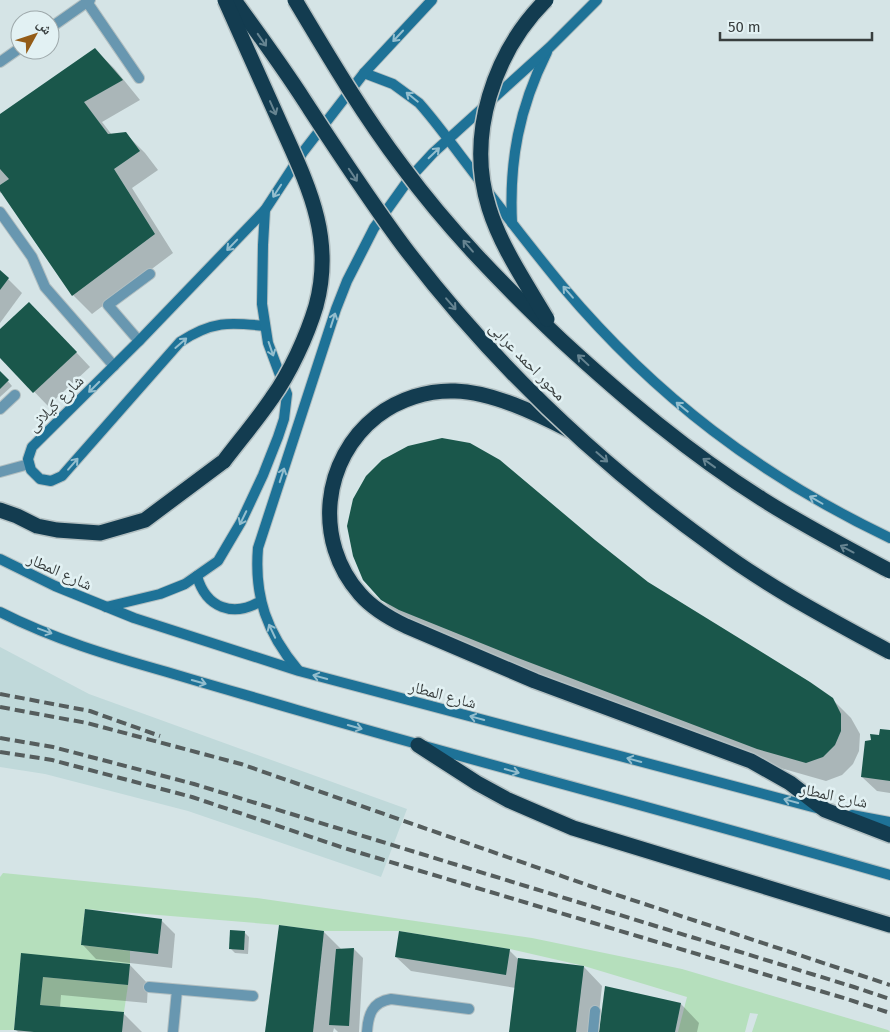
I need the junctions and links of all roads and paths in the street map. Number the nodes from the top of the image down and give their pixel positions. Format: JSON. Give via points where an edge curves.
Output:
{"nodes":[{"id":1,"x":225,"y":0,"type":"edge"},
{"id":2,"x":234,"y":0,"type":"edge"},
{"id":3,"x":296,"y":0,"type":"edge"},
{"id":4,"x":432,"y":0,"type":"edge"},
{"id":5,"x":546,"y":0,"type":"edge"},
{"id":6,"x":597,"y":0,"type":"edge"},
{"id":7,"x":88,"y":1,"type":"edge"},
{"id":8,"x":60,"y":21,"type":"edge"},
{"id":9,"x":550,"y":46,"type":"junction"},
{"id":10,"x":364,"y":73,"type":"junction"},
{"id":11,"x":139,"y":78,"type":"dead end"},
{"id":12,"x":448,"y":140,"type":"junction"},
{"id":13,"x":266,"y":210,"type":"junction"},
{"id":14,"x":0,"y":212,"type":"edge"},
{"id":15,"x":512,"y":223,"type":"junction"},
{"id":16,"x":150,"y":274,"type":"dead end"},
{"id":17,"x":265,"y":326,"type":"junction"},
{"id":18,"x":555,"y":334,"type":"junction"},
{"id":19,"x":139,"y":341,"type":"junction"},
{"id":20,"x":114,"y":366,"type":"junction"},
{"id":21,"x":15,"y":395,"type":"dead end"},
{"id":22,"x":0,"y":409,"type":"edge"},
{"id":23,"x":575,"y":434,"type":"junction"},
{"id":24,"x":29,"y":464,"type":"junction"},
{"id":25,"x":0,"y":472,"type":"edge"},
{"id":26,"x":0,"y":510,"type":"edge"},
{"id":27,"x":890,"y":538,"type":"edge"},
{"id":28,"x":0,"y":559,"type":"edge"},
{"id":29,"x":890,"y":571,"type":"edge"},
{"id":30,"x":197,"y":576,"type":"junction"},
{"id":31,"x":261,"y":601,"type":"junction"},
{"id":32,"x":106,"y":608,"type":"junction"},
{"id":33,"x":0,"y":612,"type":"edge"},
{"id":34,"x":890,"y":652,"type":"edge"},
{"id":35,"x":299,"y":671,"type":"junction"},
{"id":36,"x":418,"y":745,"type":"junction"},
{"id":37,"x":825,"y":810,"type":"junction"},
{"id":38,"x":890,"y":822,"type":"edge"},
{"id":39,"x":890,"y":835,"type":"edge"},
{"id":40,"x":890,"y":875,"type":"edge"},
{"id":41,"x":890,"y":925,"type":"edge"},
{"id":42,"x":149,"y":987,"type":"dead end"},
{"id":43,"x":177,"y":990,"type":"junction"},
{"id":44,"x":253,"y":996,"type":"dead end"},
{"id":45,"x":469,"y":1009,"type":"dead end"},
{"id":46,"x":596,"y":1012,"type":"dead end"},
{"id":47,"x":173,"y":1032,"type":"edge"},
{"id":48,"x":367,"y":1032,"type":"edge"},
{"id":49,"x":593,"y":1032,"type":"edge"}],
"edges":[{"from":1,"to":26,"type":"highway","one_way":true,"bridge":true,"via":[[313,201],[322,264],[309,326],[273,397],[224,461],[145,520],[100,533],[37,526]]},
{"from":2,"to":23,"type":"highway","name":"محور احمد عرابى","one_way":true,"bridge":true,"via":[[372,204],[409,253],[489,347]]},
{"from":18,"to":3,"type":"highway","one_way":true,"bridge":true,"via":[[475,254],[402,167],[338,74]]},
{"from":4,"to":10,"type":"street","name":"شارع كيلانى","one_way":true},
{"from":5,"to":18,"type":"highway","bridge":true,"via":[[524,24],[500,66],[486,111],[482,159],[488,206],[496,227]]},
{"from":6,"to":9,"type":"street"},
{"from":7,"to":8,"type":"lane"},
{"from":7,"to":11,"type":"lane"},
{"from":9,"to":12,"type":"street"},
{"from":9,"to":15,"type":"street","via":[[528,94],[515,144]]},
{"from":12,"to":10,"type":"street","one_way":true,"via":[[430,114],[407,92]]},
{"from":10,"to":13,"type":"street","name":"شارع كيلانى","one_way":true,"via":[[303,152]]},
{"from":12,"to":15,"type":"street"},
{"from":31,"to":12,"type":"street","one_way":true,"via":[[258,548],[347,280],[390,203]]},
{"from":13,"to":17,"type":"street","via":[[262,304]]},
{"from":13,"to":19,"type":"street","name":"شارع كيلانى","one_way":true},
{"from":14,"to":20,"type":"lane","via":[[32,257],[45,286]]},
{"from":27,"to":15,"type":"street","one_way":true,"via":[[793,487],[736,449],[668,396],[596,324]]},
{"from":16,"to":19,"type":"lane","via":[[108,304]]},
{"from":24,"to":17,"type":"street","one_way":true,"via":[[40,479],[51,481],[62,476],[180,342],[193,334],[207,327],[236,322]]},
{"from":17,"to":30,"type":"street","one_way":true,"via":[[287,394],[284,419],[241,522],[218,560]]},
{"from":29,"to":18,"type":"highway","one_way":true,"bridge":true,"via":[[802,524],[720,471],[634,406]]},
{"from":19,"to":20,"type":"street","name":"شارع كيلانى"},
{"from":20,"to":24,"type":"street","name":"شارع كيلانى","one_way":true,"via":[[32,447]]},
{"from":21,"to":22,"type":"lane"},
{"from":23,"to":34,"type":"highway","name":"محور احمد عرابى","one_way":true,"bridge":true,"via":[[718,550]]},
{"from":23,"to":37,"type":"highway","bridge":true,"via":[[514,406],[456,391],[418,396],[384,411],[369,423],[345,452],[332,488],[329,506],[333,544],[349,579],[374,607],[398,622],[535,680],[751,761],[790,783]]},
{"from":24,"to":25,"type":"lane"},
{"from":28,"to":32,"type":"street","name":"شارع المطار"},
{"from":30,"to":31,"type":"street","via":[[206,595],[222,608],[242,610]]},
{"from":30,"to":32,"type":"street","via":[[173,590]]},
{"from":35,"to":31,"type":"street","one_way":true,"via":[[274,637]]},
{"from":32,"to":35,"type":"street","name":"شارع المطار"},
{"from":33,"to":36,"type":"street","one_way":true,"via":[[96,651]]},
{"from":37,"to":35,"type":"street","name":"شارع المطار","one_way":true},
{"from":36,"to":40,"type":"street","one_way":true},
{"from":36,"to":41,"type":"highway","via":[[485,788],[573,828]]},
{"from":37,"to":38,"type":"street","name":"شارع المطار"},
{"from":37,"to":39,"type":"highway"},
{"from":42,"to":43,"type":"lane"},
{"from":43,"to":44,"type":"lane"},
{"from":43,"to":47,"type":"lane"},
{"from":45,"to":48,"type":"lane","via":[[391,998],[373,1008]]},
{"from":46,"to":49,"type":"lane"}]}
